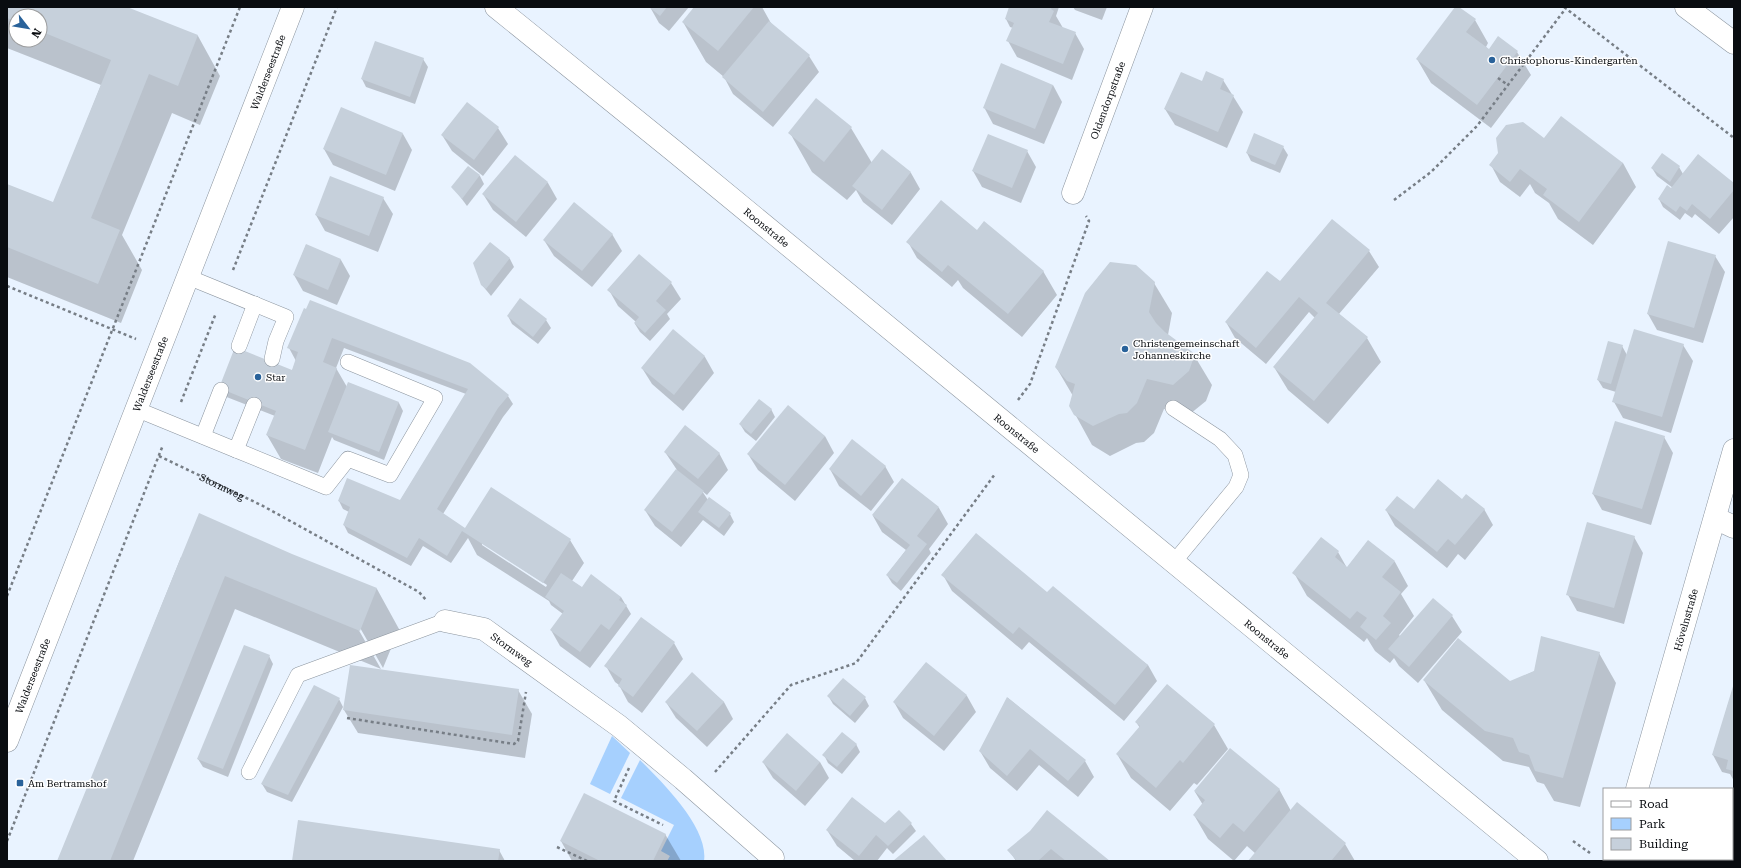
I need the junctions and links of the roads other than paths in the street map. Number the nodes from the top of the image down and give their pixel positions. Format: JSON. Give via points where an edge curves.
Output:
{"nodes":[{"id":1,"x":293,"y":7,"type":"edge"},
{"id":2,"x":496,"y":7,"type":"edge"},
{"id":3,"x":1142,"y":7,"type":"edge"},
{"id":4,"x":1686,"y":7,"type":"edge"},
{"id":5,"x":1734,"y":43,"type":"edge"},
{"id":6,"x":1073,"y":193,"type":"road end"},
{"id":7,"x":188,"y":277,"type":"junction"},
{"id":8,"x":255,"y":304,"type":"junction"},
{"id":9,"x":239,"y":346,"type":"dead end"},
{"id":10,"x":272,"y":359,"type":"dead end"},
{"id":11,"x":348,"y":362,"type":"dead end"},
{"id":12,"x":221,"y":390,"type":"dead end"},
{"id":13,"x":254,"y":405,"type":"dead end"},
{"id":14,"x":1173,"y":408,"type":"dead end"},
{"id":15,"x":136,"y":409,"type":"junction"},
{"id":16,"x":203,"y":436,"type":"junction"},
{"id":17,"x":236,"y":450,"type":"junction"},
{"id":18,"x":1734,"y":450,"type":"edge"},
{"id":19,"x":1725,"y":522,"type":"edge"},
{"id":20,"x":1174,"y":562,"type":"junction"},
{"id":21,"x":445,"y":621,"type":"joint"},
{"id":22,"x":7,"y":741,"type":"edge"},
{"id":23,"x":249,"y":772,"type":"dead end"},
{"id":24,"x":1637,"y":788,"type":"edge"},
{"id":25,"x":772,"y":860,"type":"edge"},
{"id":26,"x":1538,"y":861,"type":"edge"}],
"edges":[{"from":1,"to":7,"type":"main road","name":"Walderseestraße"},
{"from":2,"to":20,"type":"main road","name":"Roonstraße"},
{"from":3,"to":6,"type":"main road","name":"Oldendorpstraße"},
{"from":4,"to":5,"type":"main road"},
{"from":7,"to":8,"type":"lane"},
{"from":7,"to":15,"type":"main road","name":"Walderseestraße"},
{"from":8,"to":9,"type":"lane"},
{"from":8,"to":10,"type":"lane","via":[[286,317]]},
{"from":11,"to":17,"type":"lane","via":[[436,398],[390,475],[348,459],[326,487]]},
{"from":12,"to":16,"type":"lane"},
{"from":13,"to":17,"type":"lane"},
{"from":14,"to":20,"type":"lane","via":[[1220,439],[1235,455],[1240,475],[1236,486]]},
{"from":15,"to":16,"type":"lane"},
{"from":15,"to":22,"type":"main road","name":"Walderseestraße"},
{"from":16,"to":17,"type":"lane"},
{"from":18,"to":19,"type":"main road","name":"Hövelnstraße"},
{"from":19,"to":24,"type":"main road","name":"Hövelnstraße"},
{"from":20,"to":26,"type":"main road","name":"Roonstraße"},
{"from":21,"to":23,"type":"lane","via":[[298,675]]},
{"from":21,"to":25,"type":"main road","name":"Stormweg","via":[[484,629],[619,726],[698,792]]}]}
